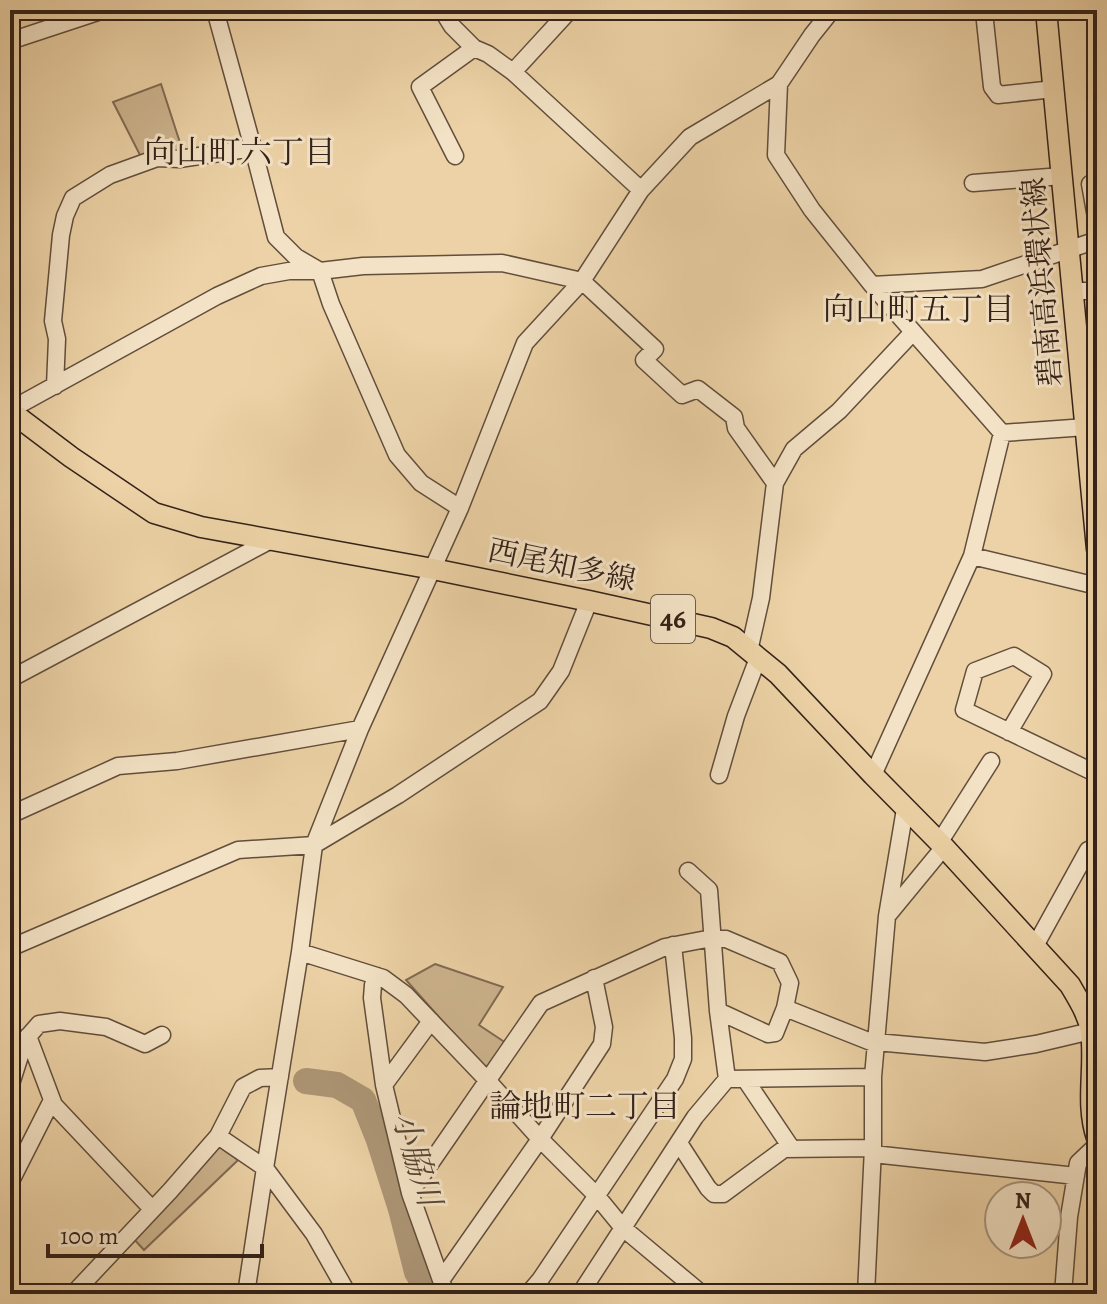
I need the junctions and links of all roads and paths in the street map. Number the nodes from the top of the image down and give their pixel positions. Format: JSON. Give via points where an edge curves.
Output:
{"nodes":[{"id":1,"x":104,"y":10,"type":"edge"},
{"id":2,"x":215,"y":10,"type":"edge"},
{"id":3,"x":442,"y":10,"type":"edge"},
{"id":4,"x":568,"y":10,"type":"edge"},
{"id":5,"x":832,"y":10,"type":"edge"},
{"id":6,"x":982,"y":10,"type":"edge"},
{"id":7,"x":1046,"y":10,"type":"edge"},
{"id":8,"x":10,"y":41,"type":"edge"},
{"id":9,"x":474,"y":48,"type":"junction"},
{"id":10,"x":513,"y":72,"type":"junction"},
{"id":11,"x":779,"y":84,"type":"junction"},
{"id":12,"x":1054,"y":89,"type":"junction"},
{"id":13,"x":253,"y":148,"type":"junction"},
{"id":14,"x":455,"y":156,"type":"dead end"},
{"id":15,"x":1062,"y":176,"type":"junction"},
{"id":16,"x":973,"y":183,"type":"dead end"},
{"id":17,"x":1097,"y":183,"type":"edge"},
{"id":18,"x":641,"y":190,"type":"junction"},
{"id":19,"x":1097,"y":223,"type":"edge"},
{"id":20,"x":1097,"y":240,"type":"edge"},
{"id":21,"x":1069,"y":249,"type":"junction"},
{"id":22,"x":320,"y":271,"type":"junction"},
{"id":23,"x":582,"y":281,"type":"junction"},
{"id":24,"x":872,"y":285,"type":"junction"},
{"id":25,"x":1073,"y":291,"type":"junction"},
{"id":26,"x":1097,"y":291,"type":"edge"},
{"id":27,"x":913,"y":332,"type":"junction"},
{"id":28,"x":55,"y":386,"type":"junction"},
{"id":29,"x":10,"y":411,"type":"edge"},
{"id":30,"x":1086,"y":427,"type":"junction"},
{"id":31,"x":1002,"y":433,"type":"junction"},
{"id":32,"x":775,"y":483,"type":"junction"},
{"id":33,"x":460,"y":508,"type":"junction"},
{"id":34,"x":271,"y":540,"type":"junction"},
{"id":35,"x":1097,"y":549,"type":"edge"},
{"id":36,"x":972,"y":556,"type":"junction"},
{"id":37,"x":433,"y":569,"type":"junction"},
{"id":38,"x":1097,"y":586,"type":"edge"},
{"id":39,"x":589,"y":601,"type":"junction"},
{"id":40,"x":754,"y":654,"type":"junction"},
{"id":41,"x":10,"y":679,"type":"edge"},
{"id":42,"x":360,"y":729,"type":"junction"},
{"id":43,"x":1009,"y":732,"type":"junction"},
{"id":44,"x":991,"y":761,"type":"dead end"},
{"id":45,"x":1097,"y":774,"type":"edge"},
{"id":46,"x":719,"y":775,"type":"dead end"},
{"id":47,"x":873,"y":775,"type":"junction"},
{"id":48,"x":905,"y":809,"type":"junction"},
{"id":49,"x":10,"y":815,"type":"edge"},
{"id":50,"x":314,"y":845,"type":"junction"},
{"id":51,"x":941,"y":845,"type":"junction"},
{"id":52,"x":1097,"y":847,"type":"edge"},
{"id":53,"x":688,"y":871,"type":"dead end"},
{"id":54,"x":887,"y":916,"type":"junction"},
{"id":55,"x":712,"y":938,"type":"junction"},
{"id":56,"x":673,"y":945,"type":"junction"},
{"id":57,"x":1035,"y":946,"type":"junction"},
{"id":58,"x":10,"y":948,"type":"edge"},
{"id":59,"x":300,"y":952,"type":"junction"},
{"id":60,"x":377,"y":976,"type":"junction"},
{"id":61,"x":594,"y":978,"type":"junction"},
{"id":62,"x":785,"y":1008,"type":"junction"},
{"id":63,"x":718,"y":1011,"type":"junction"},
{"id":64,"x":431,"y":1021,"type":"junction"},
{"id":65,"x":1091,"y":1031,"type":"junction"},
{"id":66,"x":162,"y":1035,"type":"dead end"},
{"id":67,"x":28,"y":1036,"type":"junction"},
{"id":68,"x":876,"y":1043,"type":"junction"},
{"id":69,"x":280,"y":1077,"type":"junction"},
{"id":70,"x":873,"y":1077,"type":"junction"},
{"id":71,"x":727,"y":1079,"type":"junction"},
{"id":72,"x":745,"y":1079,"type":"junction"},
{"id":73,"x":488,"y":1081,"type":"junction"},
{"id":74,"x":384,"y":1085,"type":"junction"},
{"id":75,"x":10,"y":1087,"type":"edge"},
{"id":76,"x":52,"y":1100,"type":"junction"},
{"id":77,"x":218,"y":1136,"type":"junction"},
{"id":78,"x":1097,"y":1138,"type":"edge"},
{"id":79,"x":540,"y":1139,"type":"junction"},
{"id":80,"x":679,"y":1143,"type":"junction"},
{"id":81,"x":1097,"y":1145,"type":"edge"},
{"id":82,"x":792,"y":1149,"type":"junction"},
{"id":83,"x":873,"y":1151,"type":"junction"},
{"id":84,"x":265,"y":1168,"type":"junction"},
{"id":85,"x":1076,"y":1176,"type":"junction"},
{"id":86,"x":10,"y":1183,"type":"edge"},
{"id":87,"x":410,"y":1193,"type":"junction"},
{"id":88,"x":596,"y":1195,"type":"junction"},
{"id":89,"x":152,"y":1209,"type":"junction"},
{"id":90,"x":623,"y":1228,"type":"junction"},
{"id":91,"x":444,"y":1287,"type":"edge"},
{"id":92,"x":249,"y":1291,"type":"edge"},
{"id":93,"x":73,"y":1294,"type":"edge"},
{"id":94,"x":348,"y":1294,"type":"edge"},
{"id":95,"x":528,"y":1294,"type":"edge"},
{"id":96,"x":580,"y":1294,"type":"edge"},
{"id":97,"x":702,"y":1294,"type":"edge"},
{"id":98,"x":866,"y":1294,"type":"edge"},
{"id":99,"x":1063,"y":1294,"type":"edge"}],
"edges":[{"from":1,"to":8,"type":"street"},
{"from":2,"to":13,"type":"street"},
{"from":3,"to":9,"type":"street"},
{"from":4,"to":10,"type":"street"},
{"from":5,"to":11,"type":"street"},
{"from":6,"to":12,"type":"street","via":[[992,87],[998,95]]},
{"from":7,"to":12,"type":"main road","name":"碧南高浜環状線"},
{"from":9,"to":10,"type":"street"},
{"from":9,"to":14,"type":"street","via":[[420,87]]},
{"from":10,"to":18,"type":"street"},
{"from":11,"to":18,"type":"street","via":[[690,137]]},
{"from":11,"to":24,"type":"street","via":[[776,155]]},
{"from":12,"to":15,"type":"main road","name":"碧南高浜環状線"},
{"from":13,"to":22,"type":"street","via":[[276,237]]},
{"from":13,"to":28,"type":"street","via":[[157,158],[110,175],[73,198],[61,235],[53,321]]},
{"from":15,"to":16,"type":"street"},
{"from":15,"to":21,"type":"main road","name":"碧南高浜環状線"},
{"from":17,"to":19,"type":"street","via":[[1090,184]]},
{"from":18,"to":23,"type":"street"},
{"from":20,"to":21,"type":"street"},
{"from":21,"to":24,"type":"street","via":[[982,279]]},
{"from":21,"to":25,"type":"main road","name":"碧南高浜環状線"},
{"from":22,"to":23,"type":"street","via":[[502,263]]},
{"from":22,"to":28,"type":"street","via":[[261,276]]},
{"from":22,"to":33,"type":"street","via":[[397,455],[421,483]]},
{"from":23,"to":32,"type":"street","via":[[655,349],[644,360],[682,395],[698,389],[734,417],[736,428]]},
{"from":23,"to":33,"type":"street","via":[[525,343]]},
{"from":24,"to":27,"type":"street"},
{"from":25,"to":26,"type":"street"},
{"from":25,"to":30,"type":"main road","name":"碧南高浜環状線"},
{"from":27,"to":31,"type":"street"},
{"from":27,"to":32,"type":"street","via":[[839,411],[794,449]]},
{"from":28,"to":29,"type":"street"},
{"from":29,"to":34,"type":"main road","name":"西尾知多線","number":"46","via":[[154,513]]},
{"from":30,"to":31,"type":"street"},
{"from":30,"to":35,"type":"main road","name":"碧南高浜環状線"},
{"from":31,"to":36,"type":"street"},
{"from":32,"to":40,"type":"street"},
{"from":33,"to":37,"type":"street"},
{"from":34,"to":37,"type":"main road","name":"西尾知多線","number":"46"},
{"from":34,"to":41,"type":"street"},
{"from":36,"to":38,"type":"street"},
{"from":36,"to":47,"type":"street"},
{"from":37,"to":39,"type":"main road","name":"西尾知多線","number":"46"},
{"from":37,"to":42,"type":"street"},
{"from":39,"to":40,"type":"main road","name":"西尾知多線","number":"46","via":[[711,628]]},
{"from":39,"to":50,"type":"street","via":[[561,671],[540,701]]},
{"from":40,"to":46,"type":"street"},
{"from":40,"to":47,"type":"main road","name":"西尾知多線","number":"46"},
{"from":42,"to":49,"type":"street","via":[[118,766]]},
{"from":42,"to":50,"type":"street"},
{"from":43,"to":43,"type":"street","via":[[1043,674],[1014,656],[975,671],[964,710]]},
{"from":43,"to":45,"type":"street"},
{"from":44,"to":51,"type":"street"},
{"from":47,"to":48,"type":"main road","name":"西尾知多線","number":"46"},
{"from":48,"to":51,"type":"main road","name":"西尾知多線","number":"46"},
{"from":48,"to":54,"type":"street"},
{"from":50,"to":58,"type":"street","via":[[238,850]]},
{"from":50,"to":59,"type":"street"},
{"from":51,"to":54,"type":"street"},
{"from":51,"to":57,"type":"main road","name":"西尾知多線","number":"46"},
{"from":52,"to":57,"type":"street","via":[[1088,850]]},
{"from":53,"to":55,"type":"street","via":[[709,890]]},
{"from":54,"to":68,"type":"street"},
{"from":55,"to":56,"type":"street"},
{"from":55,"to":62,"type":"street","via":[[780,962],[790,983]]},
{"from":55,"to":63,"type":"street"},
{"from":56,"to":61,"type":"street"},
{"from":56,"to":88,"type":"street","via":[[683,1059],[675,1079]]},
{"from":57,"to":65,"type":"main road","name":"西尾知多線","number":"46","via":[[1070,985]]},
{"from":59,"to":60,"type":"street"},
{"from":59,"to":69,"type":"street"},
{"from":60,"to":64,"type":"street"},
{"from":60,"to":74,"type":"street","via":[[372,998]]},
{"from":61,"to":73,"type":"street","via":[[541,1003]]},
{"from":61,"to":79,"type":"street","via":[[604,1027],[602,1044]]},
{"from":62,"to":63,"type":"street","via":[[775,1033],[768,1034]]},
{"from":62,"to":68,"type":"street"},
{"from":63,"to":71,"type":"street"},
{"from":64,"to":73,"type":"street"},
{"from":64,"to":74,"type":"street"},
{"from":65,"to":68,"type":"street","via":[[985,1052]]},
{"from":65,"to":78,"type":"main road","name":"西尾知多線","number":"46","via":[[1090,1109]]},
{"from":66,"to":67,"type":"street","via":[[145,1044],[106,1027],[60,1021],[39,1024]]},
{"from":67,"to":75,"type":"street"},
{"from":67,"to":76,"type":"street"},
{"from":68,"to":70,"type":"street"},
{"from":69,"to":77,"type":"street","via":[[260,1078],[243,1087]]},
{"from":69,"to":84,"type":"street"},
{"from":70,"to":72,"type":"street"},
{"from":70,"to":83,"type":"street"},
{"from":71,"to":72,"type":"street"},
{"from":71,"to":80,"type":"street"},
{"from":72,"to":82,"type":"street"},
{"from":73,"to":79,"type":"street"},
{"from":73,"to":87,"type":"street"},
{"from":74,"to":87,"type":"street"},
{"from":76,"to":86,"type":"street"},
{"from":76,"to":89,"type":"street"},
{"from":77,"to":84,"type":"street"},
{"from":77,"to":89,"type":"street"},
{"from":79,"to":88,"type":"street"},
{"from":79,"to":91,"type":"street"},
{"from":80,"to":82,"type":"street","via":[[714,1194],[723,1194],[784,1149]]},
{"from":80,"to":90,"type":"street"},
{"from":81,"to":85,"type":"street","via":[[1078,1163]]},
{"from":82,"to":83,"type":"street"},
{"from":83,"to":85,"type":"street"},
{"from":83,"to":98,"type":"street"},
{"from":84,"to":92,"type":"street"},
{"from":84,"to":94,"type":"street","via":[[314,1234]]},
{"from":85,"to":99,"type":"street"},
{"from":87,"to":91,"type":"street"},
{"from":88,"to":90,"type":"street"},
{"from":88,"to":95,"type":"street"},
{"from":89,"to":93,"type":"street"},
{"from":90,"to":96,"type":"street"},
{"from":90,"to":97,"type":"street"}]}
